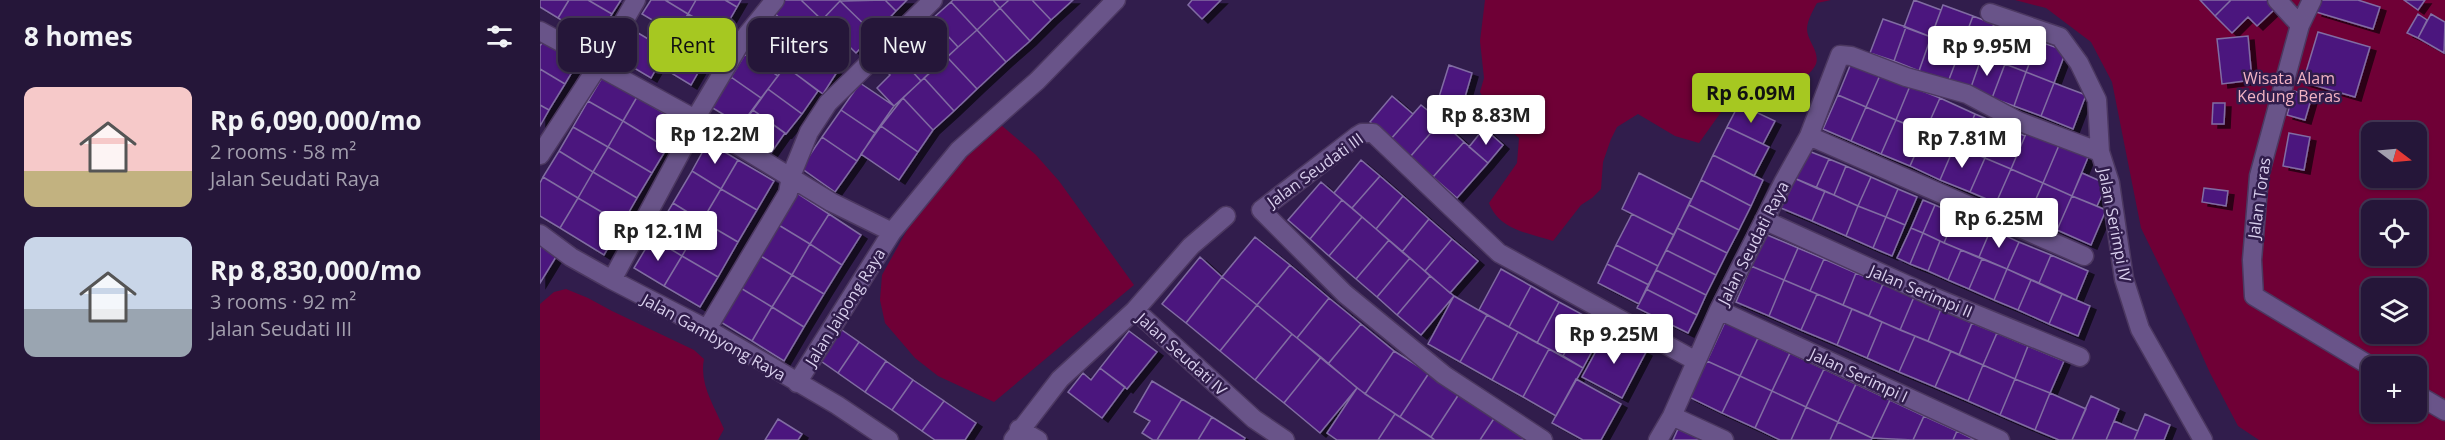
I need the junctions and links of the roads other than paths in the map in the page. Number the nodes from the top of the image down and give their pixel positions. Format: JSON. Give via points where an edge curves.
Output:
{"nodes":[{"id":1,"x":636,"y":0,"type":"edge"},
{"id":2,"x":774,"y":0,"type":"edge"},
{"id":3,"x":933,"y":0,"type":"edge"},
{"id":4,"x":1116,"y":0,"type":"edge"},
{"id":5,"x":2277,"y":0,"type":"edge"},
{"id":6,"x":2312,"y":0,"type":"edge"},
{"id":7,"x":1990,"y":14,"type":"dead end"},
{"id":8,"x":626,"y":18,"type":"edge"},
{"id":9,"x":2300,"y":25,"type":"junction"},
{"id":10,"x":540,"y":31,"type":"edge"},
{"id":11,"x":558,"y":40,"type":"edge"},
{"id":12,"x":1851,"y":56,"type":"joint"},
{"id":13,"x":594,"y":72,"type":"edge"},
{"id":14,"x":609,"y":72,"type":"edge"},
{"id":15,"x":695,"y":119,"type":"junction"},
{"id":16,"x":1809,"y":136,"type":"junction"},
{"id":17,"x":2100,"y":152,"type":"junction"},
{"id":18,"x":540,"y":155,"type":"edge"},
{"id":19,"x":791,"y":176,"type":"junction"},
{"id":20,"x":1226,"y":216,"type":"dead end"},
{"id":21,"x":1764,"y":220,"type":"junction"},
{"id":22,"x":892,"y":232,"type":"junction"},
{"id":23,"x":540,"y":234,"type":"edge"},
{"id":24,"x":2084,"y":256,"type":"dead end"},
{"id":25,"x":612,"y":280,"type":"junction"},
{"id":26,"x":1135,"y":310,"type":"junction"},
{"id":27,"x":1719,"y":310,"type":"junction"},
{"id":28,"x":706,"y":329,"type":"junction"},
{"id":29,"x":2080,"y":357,"type":"dead end"},
{"id":30,"x":2361,"y":360,"type":"edge"},
{"id":31,"x":1696,"y":361,"type":"junction"},
{"id":32,"x":797,"y":383,"type":"junction"},
{"id":33,"x":2427,"y":400,"type":"edge"},
{"id":34,"x":2445,"y":411,"type":"edge"},
{"id":35,"x":1672,"y":416,"type":"junction"},
{"id":36,"x":1016,"y":435,"type":"edge"},
{"id":37,"x":889,"y":440,"type":"edge"},
{"id":38,"x":1038,"y":440,"type":"edge"},
{"id":39,"x":1285,"y":440,"type":"edge"},
{"id":40,"x":1543,"y":440,"type":"edge"},
{"id":41,"x":1658,"y":440,"type":"edge"},
{"id":42,"x":1724,"y":440,"type":"edge"},
{"id":43,"x":2000,"y":440,"type":"edge"},
{"id":44,"x":2203,"y":440,"type":"edge"}],
"edges":[{"from":1,"to":8,"type":"street"},
{"from":2,"to":15,"type":"street","via":[[741,42]]},
{"from":3,"to":19,"type":"street","via":[[828,103],[809,132]]},
{"from":4,"to":22,"type":"street","name":"Jalan Jaipong Raya","via":[[1037,81],[959,150]]},
{"from":5,"to":9,"type":"street"},
{"from":6,"to":9,"type":"street","name":"Jalan Toras"},
{"from":7,"to":17,"type":"street","via":[[2060,38],[2073,54],[2097,100]]},
{"from":9,"to":30,"type":"street","name":"Jalan Toras","via":[[2259,176],[2252,270],[2254,296]]},
{"from":10,"to":11,"type":"street","name":"Jalan Jaipong Raya"},
{"from":12,"to":16,"type":"street","name":"Jalan Seudati Raya","via":[[1838,58]]},
{"from":12,"to":17,"type":"street","name":"Jalan Serimpi IV","via":[[1966,94],[2018,121]]},
{"from":13,"to":18,"type":"street"},
{"from":14,"to":15,"type":"street","name":"Jalan Jaipong Raya"},
{"from":15,"to":19,"type":"street","name":"Jalan Jaipong Raya"},
{"from":15,"to":25,"type":"street"},
{"from":16,"to":21,"type":"street","name":"Jalan Seudati Raya"},
{"from":16,"to":24,"type":"street"},
{"from":17,"to":44,"type":"street","name":"Jalan Serimpi IV","via":[[2110,183],[2124,279],[2140,329]]},
{"from":19,"to":22,"type":"street","name":"Jalan Jaipong Raya","via":[[831,202]]},
{"from":19,"to":28,"type":"street","via":[[788,193]]},
{"from":20,"to":26,"type":"street","via":[[1191,246]]},
{"from":21,"to":27,"type":"street","name":"Jalan Seudati Raya"},
{"from":21,"to":29,"type":"street","name":"Jalan Serimpi II","via":[[1936,298]]},
{"from":22,"to":32,"type":"street","name":"Jalan Jaipong Raya"},
{"from":23,"to":25,"type":"street","name":"Jalan Gambyong Raya"},
{"from":25,"to":28,"type":"street","name":"Jalan Gambyong Raya"},
{"from":26,"to":36,"type":"street","name":"Jalan Seudati IV","via":[[1060,379]]},
{"from":26,"to":39,"type":"street","name":"Jalan Seudati IV","via":[[1254,419]]},
{"from":27,"to":31,"type":"street","name":"Jalan Seudati Raya"},
{"from":27,"to":43,"type":"street","name":"Jalan Serimpi I"},
{"from":28,"to":32,"type":"street","name":"Jalan Gambyong Raya"},
{"from":31,"to":35,"type":"street","name":"Jalan Seudati Raya"},
{"from":31,"to":40,"type":"street","name":"Jalan Seudati III","via":[[1499,253],[1373,133],[1357,136],[1261,210],[1345,294],[1444,375]]},
{"from":32,"to":37,"type":"street","name":"Jalan Gambyong Raya"},
{"from":33,"to":34,"type":"street"},
{"from":35,"to":41,"type":"street","name":"Jalan Seudati Raya"},
{"from":35,"to":42,"type":"street"},
{"from":36,"to":38,"type":"street"}]}
